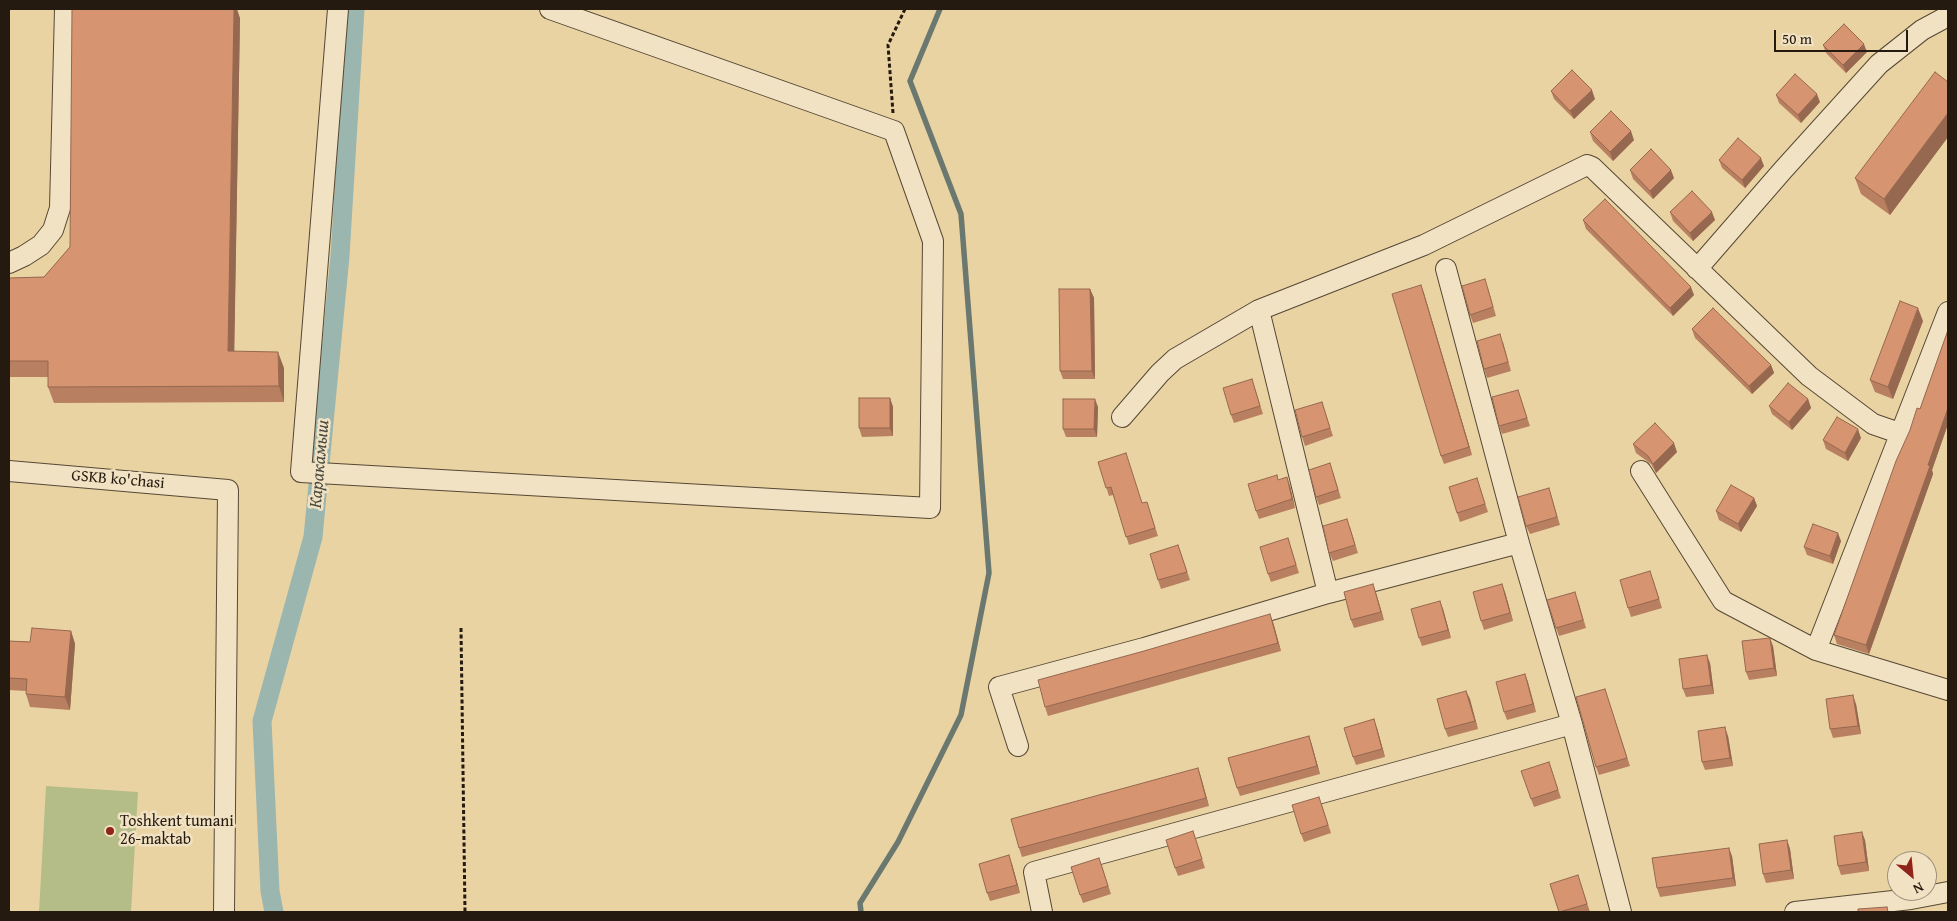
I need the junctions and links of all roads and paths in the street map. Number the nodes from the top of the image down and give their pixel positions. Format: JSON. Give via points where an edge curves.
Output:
{"nodes":[{"id":1,"x":65,"y":9,"type":"edge"},
{"id":2,"x":338,"y":9,"type":"edge"},
{"id":3,"x":550,"y":9,"type":"edge"},
{"id":4,"x":905,"y":9,"type":"edge"},
{"id":5,"x":1948,"y":16,"type":"edge"},
{"id":6,"x":894,"y":131,"type":"junction"},
{"id":7,"x":9,"y":263,"type":"edge"},
{"id":8,"x":1446,"y":269,"type":"dead end"},
{"id":9,"x":1698,"y":269,"type":"junction"},
{"id":10,"x":1259,"y":310,"type":"junction"},
{"id":11,"x":1948,"y":312,"type":"edge"},
{"id":12,"x":1122,"y":417,"type":"dead end"},
{"id":13,"x":1902,"y":434,"type":"junction"},
{"id":14,"x":9,"y":471,"type":"edge"},
{"id":15,"x":1641,"y":471,"type":"dead end"},
{"id":16,"x":1519,"y":543,"type":"junction"},
{"id":17,"x":1328,"y":593,"type":"junction"},
{"id":18,"x":462,"y":628,"type":"dead end"},
{"id":19,"x":1816,"y":650,"type":"junction"},
{"id":20,"x":1948,"y":690,"type":"edge"},
{"id":21,"x":1572,"y":724,"type":"junction"},
{"id":22,"x":1018,"y":746,"type":"dead end"},
{"id":23,"x":1948,"y":892,"type":"edge"},
{"id":24,"x":224,"y":912,"type":"edge"},
{"id":25,"x":464,"y":912,"type":"edge"},
{"id":26,"x":1042,"y":912,"type":"edge"},
{"id":27,"x":1621,"y":912,"type":"edge"},
{"id":28,"x":1795,"y":912,"type":"edge"}],
"edges":[{"from":1,"to":7,"type":"street","via":[[60,208],[53,230],[41,245]]},
{"from":2,"to":6,"type":"street","via":[[301,472],[930,508],[933,242]]},
{"from":3,"to":6,"type":"street"},
{"from":4,"to":6,"type":"path","via":[[888,45]]},
{"from":5,"to":9,"type":"street","via":[[1922,30],[1879,64]]},
{"from":8,"to":16,"type":"street"},
{"from":9,"to":10,"type":"street","via":[[1587,165],[1424,245]]},
{"from":9,"to":13,"type":"street","via":[[1809,376],[1873,424]]},
{"from":10,"to":12,"type":"street","via":[[1176,359]]},
{"from":10,"to":17,"type":"street"},
{"from":11,"to":13,"type":"street"},
{"from":13,"to":19,"type":"street"},
{"from":14,"to":24,"type":"street","name":"GSKB ko'chasi","via":[[228,490]]},
{"from":15,"to":19,"type":"street","via":[[1723,601]]},
{"from":16,"to":17,"type":"street"},
{"from":16,"to":21,"type":"street"},
{"from":17,"to":22,"type":"street","via":[[999,687]]},
{"from":18,"to":25,"type":"path"},
{"from":19,"to":20,"type":"street"},
{"from":21,"to":26,"type":"street","via":[[1034,872]]},
{"from":21,"to":27,"type":"street"},
{"from":23,"to":28,"type":"street"}]}
